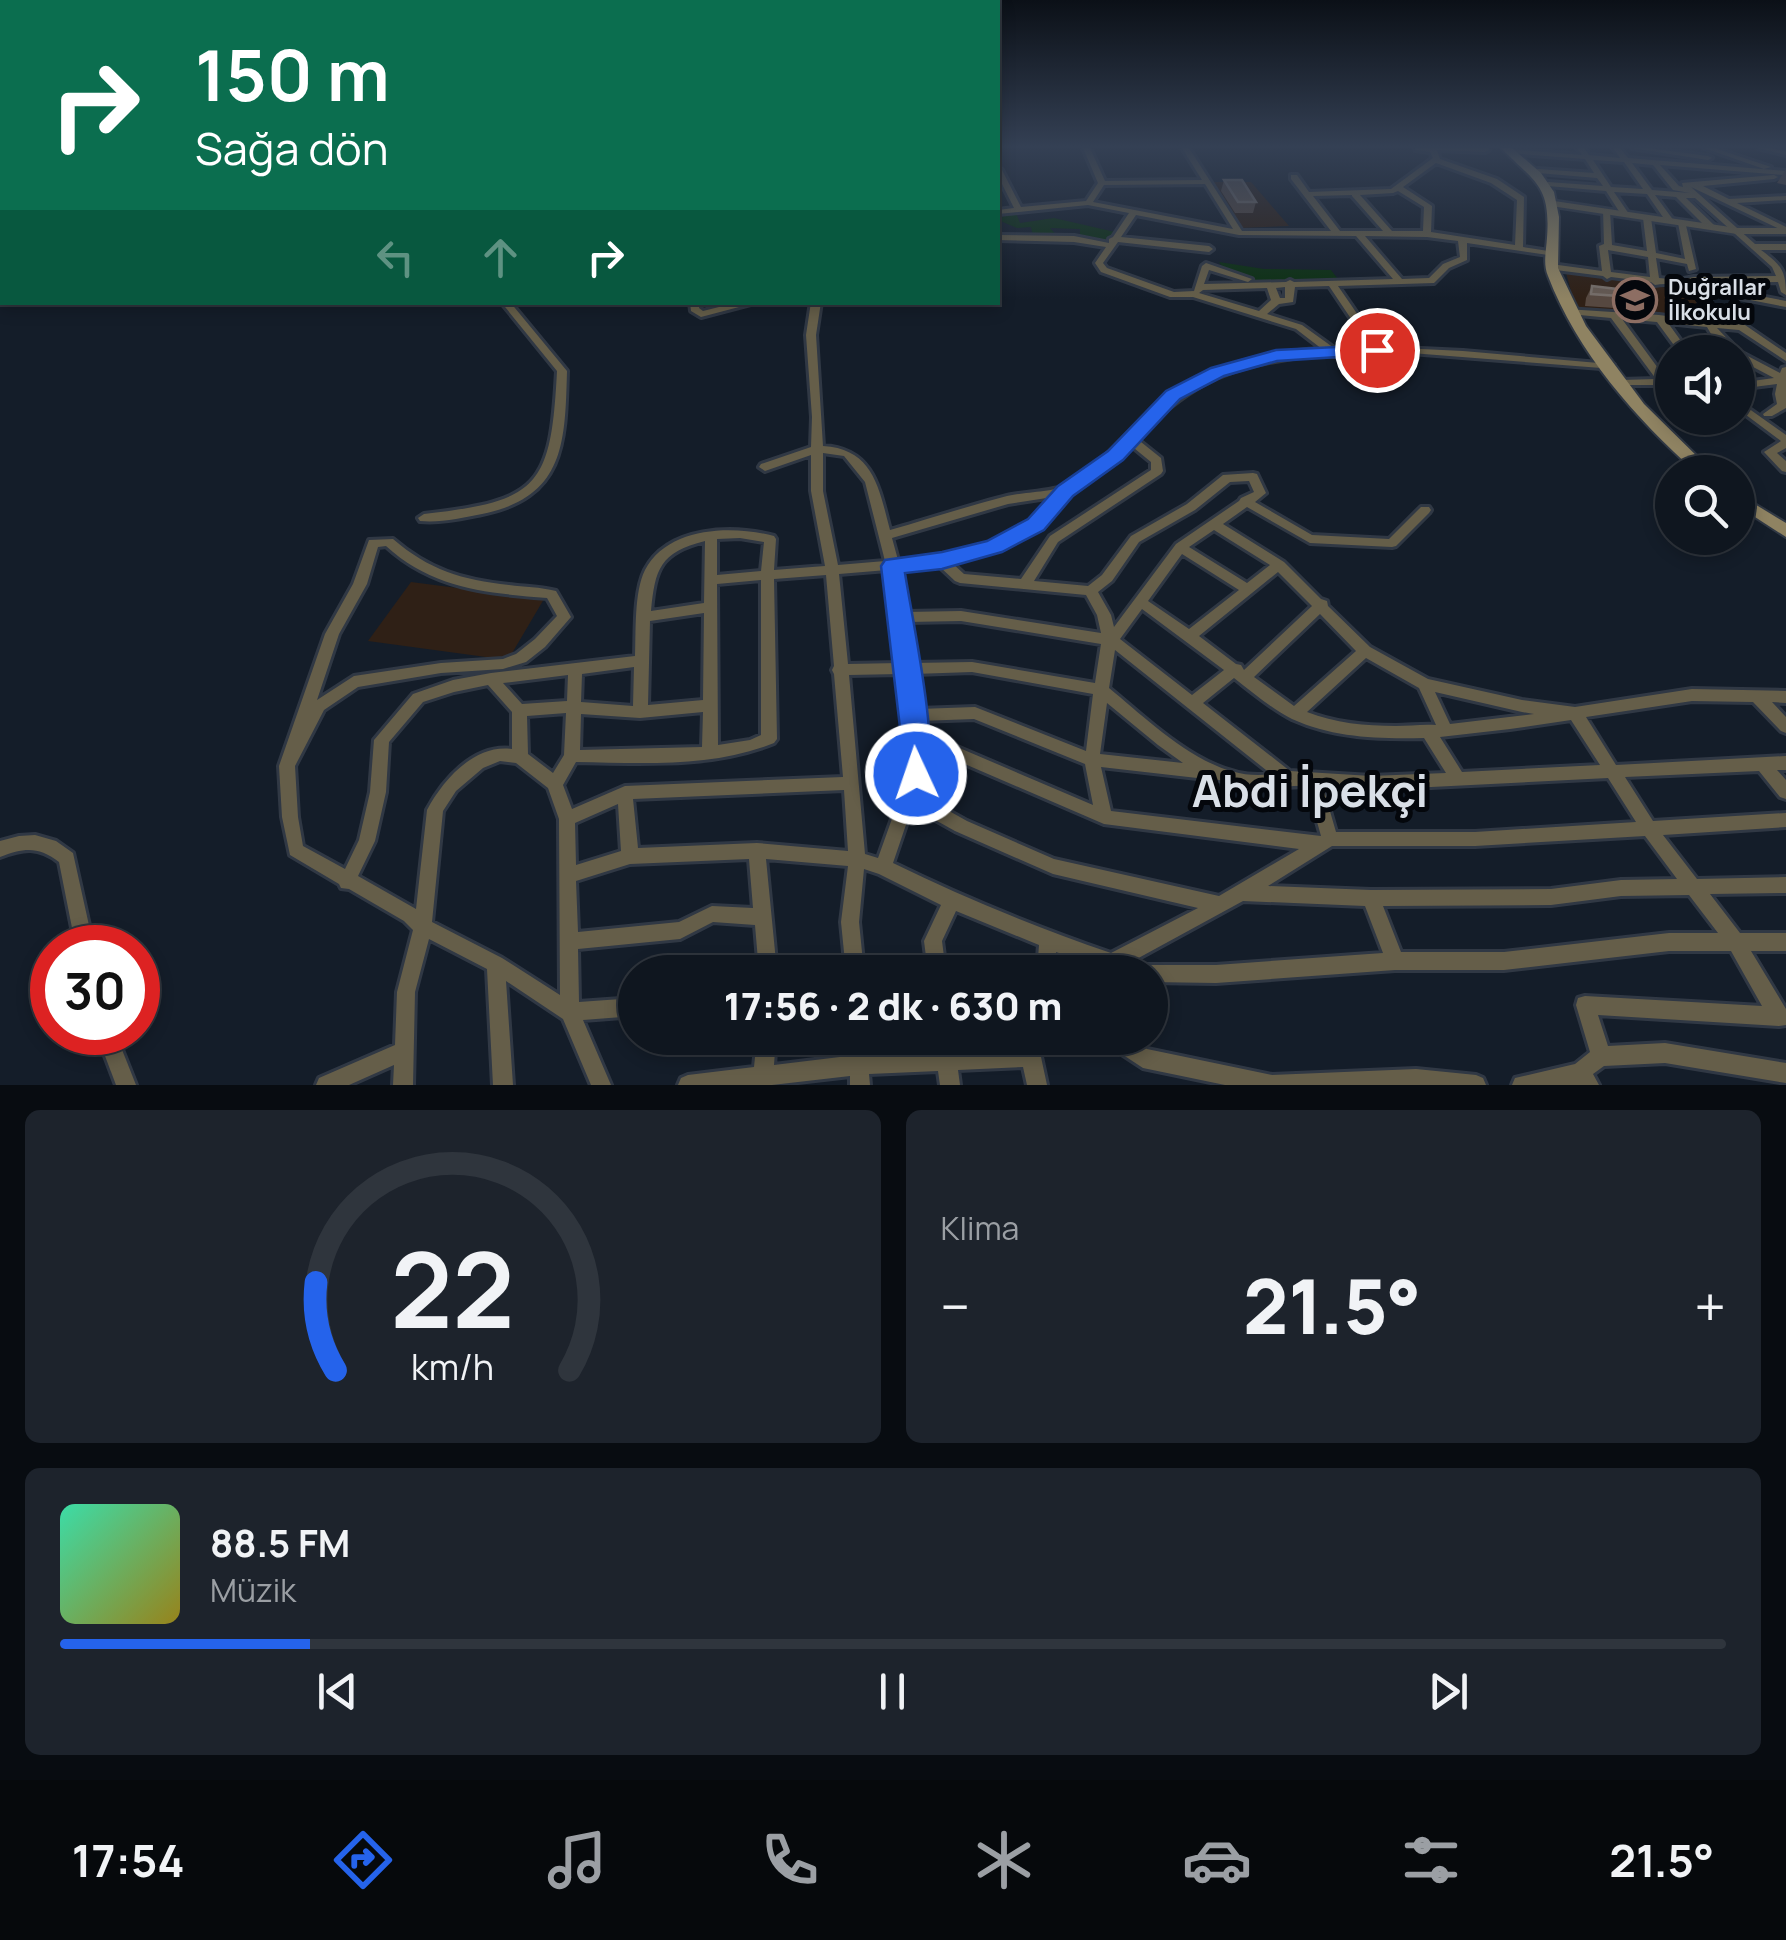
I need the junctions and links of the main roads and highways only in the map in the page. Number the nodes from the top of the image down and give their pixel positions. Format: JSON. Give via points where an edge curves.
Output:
{"nodes":[{"id":1,"x":1552,"y":199,"type":"edge"},
{"id":2,"x":1686,"y":455,"type":"edge"},
{"id":3,"x":1755,"y":510,"type":"edge"},
{"id":4,"x":1786,"y":531,"type":"edge"}],
"edges":[{"from":1,"to":2,"type":"main road","via":[[1551,261],[1569,311],[1662,434]]},
{"from":3,"to":4,"type":"main road"}]}
